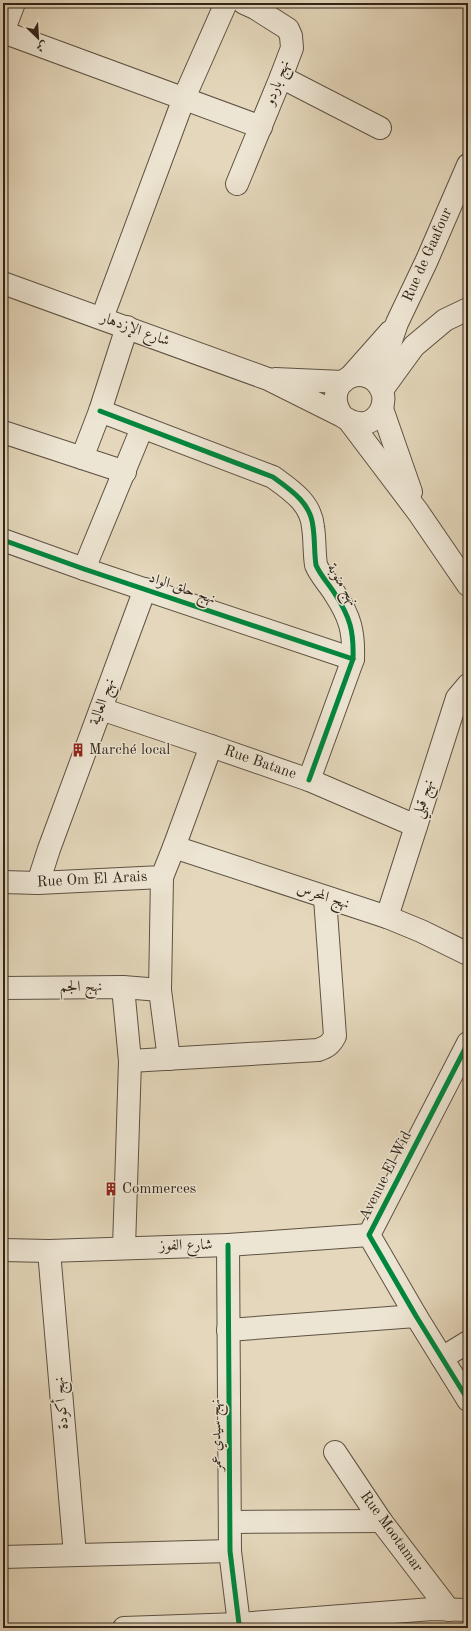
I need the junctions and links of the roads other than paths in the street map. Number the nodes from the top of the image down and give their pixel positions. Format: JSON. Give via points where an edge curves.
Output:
{"nodes":[{"id":1,"x":14,"y":3,"type":"edge"},
{"id":2,"x":226,"y":3,"type":"edge"},
{"id":3,"x":252,"y":5,"type":"edge"},
{"id":4,"x":3,"y":32,"type":"edge"},
{"id":5,"x":281,"y":77,"type":"junction"},
{"id":6,"x":184,"y":98,"type":"junction"},
{"id":7,"x":261,"y":127,"type":"junction"},
{"id":8,"x":380,"y":128,"type":"dead end"},
{"id":9,"x":468,"y":165,"type":"edge"},
{"id":10,"x":237,"y":184,"type":"dead end"},
{"id":11,"x":3,"y":283,"type":"edge"},
{"id":12,"x":468,"y":309,"type":"edge"},
{"id":13,"x":102,"y":318,"type":"junction"},
{"id":14,"x":397,"y":323,"type":"junction"},
{"id":15,"x":127,"y":327,"type":"junction"},
{"id":16,"x":268,"y":379,"type":"junction"},
{"id":17,"x":347,"y":379,"type":"junction"},
{"id":18,"x":380,"y":394,"type":"junction"},
{"id":19,"x":100,"y":411,"type":"junction"},
{"id":20,"x":346,"y":419,"type":"junction"},
{"id":21,"x":142,"y":428,"type":"junction"},
{"id":22,"x":3,"y":432,"type":"edge"},
{"id":23,"x":82,"y":458,"type":"junction"},
{"id":24,"x":125,"y":472,"type":"junction"},
{"id":25,"x":418,"y":512,"type":"junction"},
{"id":26,"x":3,"y":540,"type":"edge"},
{"id":27,"x":84,"y":569,"type":"junction"},
{"id":28,"x":468,"y":585,"type":"edge"},
{"id":29,"x":145,"y":589,"type":"junction"},
{"id":30,"x":353,"y":659,"type":"junction"},
{"id":31,"x":468,"y":684,"type":"edge"},
{"id":32,"x":101,"y":709,"type":"junction"},
{"id":33,"x":211,"y":746,"type":"junction"},
{"id":34,"x":309,"y":780,"type":"junction"},
{"id":35,"x":416,"y":826,"type":"junction"},
{"id":36,"x":174,"y":847,"type":"junction"},
{"id":37,"x":162,"y":876,"type":"junction"},
{"id":38,"x":3,"y":882,"type":"edge"},
{"id":39,"x":38,"y":883,"type":"junction"},
{"id":40,"x":325,"y":898,"type":"junction"},
{"id":41,"x":387,"y":918,"type":"junction"},
{"id":42,"x":468,"y":954,"type":"edge"},
{"id":43,"x":123,"y":987,"type":"junction"},
{"id":44,"x":3,"y":988,"type":"edge"},
{"id":45,"x":160,"y":990,"type":"junction"},
{"id":46,"x":468,"y":1043,"type":"edge"},
{"id":47,"x":169,"y":1059,"type":"junction"},
{"id":48,"x":130,"y":1062,"type":"junction"},
{"id":49,"x":369,"y":1235,"type":"junction"},
{"id":50,"x":228,"y":1245,"type":"junction"},
{"id":51,"x":124,"y":1247,"type":"junction"},
{"id":52,"x":3,"y":1250,"type":"edge"},
{"id":53,"x":49,"y":1251,"type":"junction"},
{"id":54,"x":416,"y":1316,"type":"junction"},
{"id":55,"x":228,"y":1330,"type":"junction"},
{"id":56,"x":468,"y":1342,"type":"edge"},
{"id":57,"x":442,"y":1358,"type":"junction"},
{"id":58,"x":468,"y":1400,"type":"edge"},
{"id":59,"x":335,"y":1452,"type":"dead end"},
{"id":60,"x":381,"y":1521,"type":"junction"},
{"id":61,"x":230,"y":1522,"type":"junction"},
{"id":62,"x":230,"y":1551,"type":"junction"},
{"id":63,"x":75,"y":1555,"type":"junction"},
{"id":64,"x":3,"y":1557,"type":"edge"},
{"id":65,"x":445,"y":1614,"type":"edge"},
{"id":66,"x":338,"y":1622,"type":"edge"},
{"id":67,"x":249,"y":1625,"type":"edge"},
{"id":68,"x":124,"y":1628,"type":"edge"}],
"edges":[{"from":1,"to":4,"type":"street"},
{"from":2,"to":6,"type":"street"},
{"from":3,"to":5,"type":"street","name":"نهج باردو","via":[[288,29],[291,36],[292,48]]},
{"from":4,"to":6,"type":"street"},
{"from":5,"to":7,"type":"street","name":"نهج باردو"},
{"from":5,"to":8,"type":"street"},
{"from":6,"to":7,"type":"street"},
{"from":6,"to":13,"type":"street"},
{"from":7,"to":10,"type":"street","name":"نهج باردو"},
{"from":9,"to":14,"type":"street","name":"Rue de Gaafour"},
{"from":11,"to":13,"type":"street","name":"شارع الإزدهار"},
{"from":12,"to":18,"type":"street","via":[[445,320],[414,346]]},
{"from":13,"to":15,"type":"street","name":"شارع الإزدهار"},
{"from":14,"to":17,"type":"street"},
{"from":14,"to":18,"type":"street"},
{"from":15,"to":16,"type":"street","name":"شارع الإزدهار"},
{"from":15,"to":19,"type":"street"},
{"from":16,"to":17,"type":"street"},
{"from":16,"to":20,"type":"street"},
{"from":17,"to":18,"type":"street","via":[[360,375],[370,377]]},
{"from":17,"to":20,"type":"street","via":[[337,389],[335,399],[337,408]]},
{"from":18,"to":20,"type":"street","via":[[376,417],[359,424]]},
{"from":18,"to":25,"type":"street"},
{"from":19,"to":21,"type":"street","name":"نهج منوبة"},
{"from":19,"to":23,"type":"street"},
{"from":20,"to":25,"type":"street"},
{"from":21,"to":24,"type":"street"},
{"from":21,"to":30,"type":"street","name":"نهج منوبة","via":[[273,477],[296,493],[310,511],[318,570],[335,593],[347,616],[354,638]]},
{"from":22,"to":23,"type":"street"},
{"from":23,"to":24,"type":"street"},
{"from":24,"to":27,"type":"street"},
{"from":25,"to":28,"type":"street"},
{"from":26,"to":27,"type":"street","name":"نهج حلق الواد"},
{"from":27,"to":29,"type":"street","name":"نهج حلق الواد"},
{"from":29,"to":30,"type":"street","name":"نهج حلق الواد"},
{"from":29,"to":32,"type":"street","name":"نهج العالية"},
{"from":30,"to":34,"type":"street","name":"نهج منوبة"},
{"from":31,"to":35,"type":"street","name":"نهج قبلي","via":[[457,698]]},
{"from":32,"to":33,"type":"street","name":"Rue Batane"},
{"from":32,"to":39,"type":"street","name":"نهج العالية"},
{"from":33,"to":34,"type":"street","name":"Rue Batane"},
{"from":33,"to":36,"type":"street","name":"Rue Om El Arais"},
{"from":34,"to":35,"type":"street","name":"Rue Batane"},
{"from":35,"to":41,"type":"street","name":"نهج قبلي"},
{"from":36,"to":37,"type":"street","name":"Rue Om El Arais"},
{"from":36,"to":40,"type":"street","name":"نهج المحرس"},
{"from":37,"to":39,"type":"street","name":"Rue Om El Arais"},
{"from":37,"to":45,"type":"street"},
{"from":38,"to":39,"type":"street","name":"Rue Om El Arais"},
{"from":40,"to":41,"type":"street","name":"نهج المحرس"},
{"from":40,"to":47,"type":"street","via":[[335,1036],[332,1042],[318,1050]]},
{"from":41,"to":42,"type":"street","name":"نهج المحرس"},
{"from":43,"to":44,"type":"street","name":"نهج الجم"},
{"from":43,"to":45,"type":"street","name":"نهج الجم"},
{"from":43,"to":48,"type":"street"},
{"from":45,"to":47,"type":"street"},
{"from":46,"to":49,"type":"street","name":"Avenue El Wid"},
{"from":47,"to":48,"type":"street"},
{"from":48,"to":51,"type":"street"},
{"from":49,"to":50,"type":"street","name":"شارع الفوز"},
{"from":49,"to":54,"type":"street","name":"Avenue El Wid"},
{"from":50,"to":51,"type":"street","name":"شارع الفوز"},
{"from":50,"to":55,"type":"street","name":"نهج سيدي عمر"},
{"from":51,"to":53,"type":"street","name":"شارع الفوز"},
{"from":52,"to":53,"type":"street","name":"شارع الفوز"},
{"from":53,"to":63,"type":"street","name":"نهج أكودة"},
{"from":54,"to":55,"type":"street"},
{"from":54,"to":57,"type":"street","name":"Avenue El Wid"},
{"from":55,"to":61,"type":"street","name":"نهج سيدي عمر"},
{"from":56,"to":57,"type":"street"},
{"from":57,"to":58,"type":"street","name":"Avenue El Wid"},
{"from":59,"to":60,"type":"street","name":"Rue Mootamar"},
{"from":60,"to":61,"type":"street"},
{"from":60,"to":65,"type":"street","name":"Rue Mootamar"},
{"from":61,"to":62,"type":"street","name":"نهج سيدي عمر"},
{"from":62,"to":63,"type":"street"},
{"from":62,"to":67,"type":"street","name":"نهج سيدي عمر"},
{"from":63,"to":64,"type":"street"},
{"from":65,"to":66,"type":"street"},
{"from":66,"to":67,"type":"street"},
{"from":67,"to":68,"type":"street"}]}
